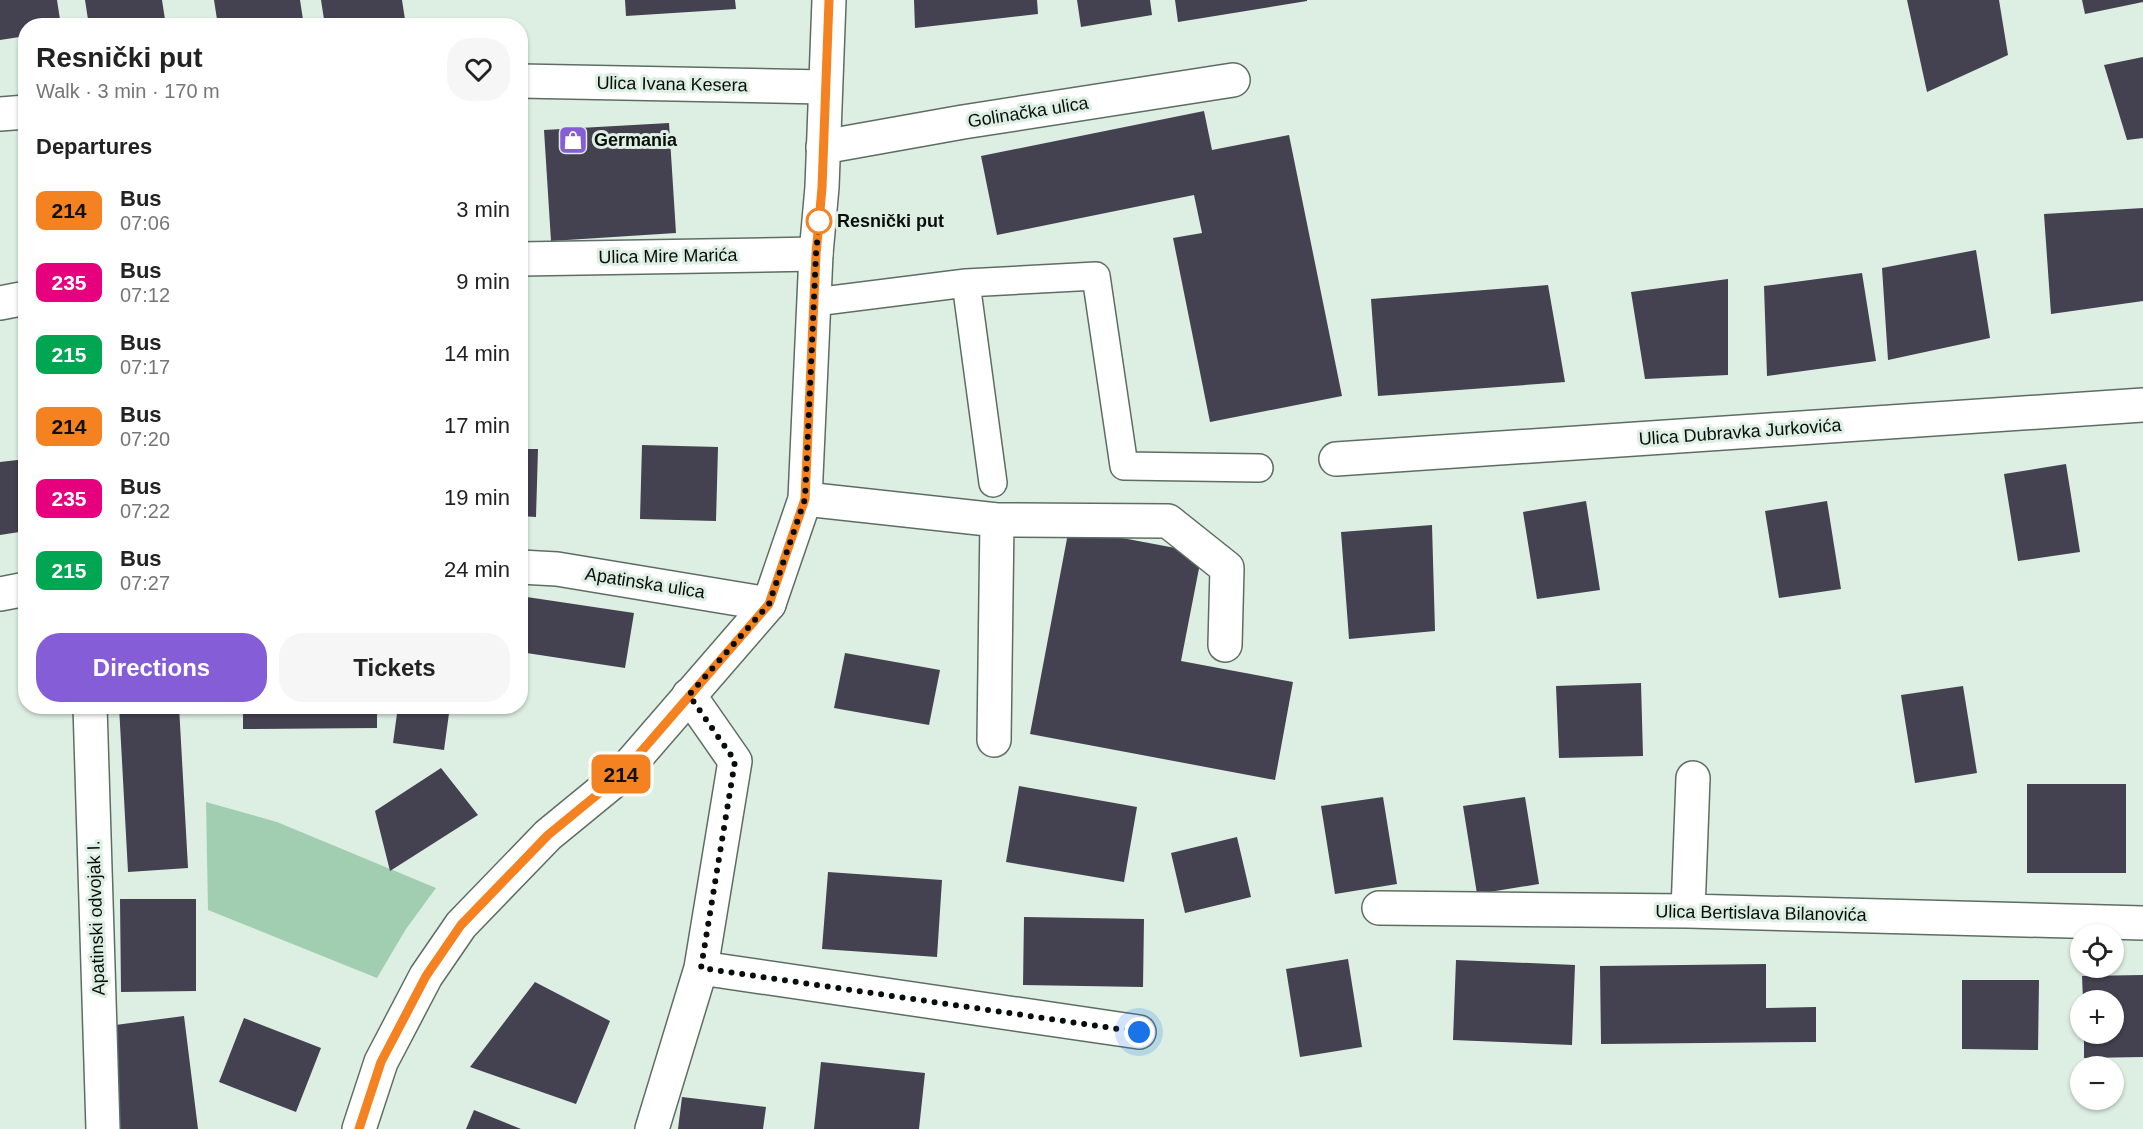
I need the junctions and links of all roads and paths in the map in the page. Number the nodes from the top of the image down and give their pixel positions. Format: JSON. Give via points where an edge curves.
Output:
{"nodes":[{"id":1,"x":829,"y":0,"type":"edge"},
{"id":2,"x":1233,"y":80,"type":"dead end"},
{"id":3,"x":528,"y":81,"type":"edge"},
{"id":4,"x":824,"y":87,"type":"junction"},
{"id":5,"x":18,"y":113,"type":"edge"},
{"id":6,"x":0,"y":114,"type":"edge"},
{"id":7,"x":823,"y":147,"type":"junction"},
{"id":8,"x":816,"y":254,"type":"junction"},
{"id":9,"x":528,"y":259,"type":"edge"},
{"id":10,"x":966,"y":283,"type":"junction"},
{"id":11,"x":18,"y":300,"type":"edge"},
{"id":12,"x":815,"y":302,"type":"junction"},
{"id":13,"x":0,"y":303,"type":"edge"},
{"id":14,"x":2143,"y":405,"type":"edge"},
{"id":15,"x":1336,"y":459,"type":"dead end"},
{"id":16,"x":1260,"y":468,"type":"dead end"},
{"id":17,"x":993,"y":483,"type":"dead end"},
{"id":18,"x":805,"y":499,"type":"junction"},
{"id":19,"x":997,"y":520,"type":"junction"},
{"id":20,"x":528,"y":567,"type":"edge"},
{"id":21,"x":18,"y":591,"type":"edge"},
{"id":22,"x":0,"y":594,"type":"edge"},
{"id":23,"x":769,"y":604,"type":"junction"},
{"id":24,"x":1226,"y":645,"type":"dead end"},
{"id":25,"x":689,"y":695,"type":"junction"},
{"id":26,"x":90,"y":714,"type":"edge"},
{"id":27,"x":994,"y":740,"type":"dead end"},
{"id":28,"x":1693,"y":778,"type":"dead end"},
{"id":29,"x":1379,"y":908,"type":"dead end"},
{"id":30,"x":1688,"y":911,"type":"junction"},
{"id":31,"x":2143,"y":922,"type":"edge"},
{"id":32,"x":701,"y":968,"type":"junction"},
{"id":33,"x":1139,"y":1032,"type":"dead end"},
{"id":34,"x":103,"y":1129,"type":"edge"},
{"id":35,"x":359,"y":1129,"type":"edge"},
{"id":36,"x":652,"y":1129,"type":"edge"}],
"edges":[{"from":1,"to":4,"type":"street"},
{"from":2,"to":7,"type":"street","name":"Golinačka ulica"},
{"from":3,"to":4,"type":"street","name":"Ulica Ivana Kesera"},
{"from":4,"to":7,"type":"street"},
{"from":5,"to":6,"type":"street"},
{"from":7,"to":8,"type":"street"},
{"from":8,"to":9,"type":"street","name":"Ulica Mire Marića"},
{"from":8,"to":12,"type":"street"},
{"from":10,"to":12,"type":"lane"},
{"from":10,"to":16,"type":"lane","via":[[1096,276],[1124,466]]},
{"from":10,"to":17,"type":"lane"},
{"from":11,"to":13,"type":"street"},
{"from":12,"to":18,"type":"street"},
{"from":14,"to":15,"type":"street","name":"Ulica Dubravka Jurkovića"},
{"from":18,"to":19,"type":"street"},
{"from":18,"to":23,"type":"street"},
{"from":19,"to":24,"type":"street","via":[[1168,520],[1227,568]]},
{"from":19,"to":27,"type":"street"},
{"from":20,"to":23,"type":"street","name":"Apatinska ulica"},
{"from":21,"to":22,"type":"street"},
{"from":23,"to":25,"type":"street"},
{"from":25,"to":32,"type":"street","via":[[735,761]]},
{"from":25,"to":35,"type":"street","via":[[620,776],[548,835],[461,925],[426,976],[381,1062]]},
{"from":26,"to":34,"type":"street","name":"Apatinski odvojak I."},
{"from":28,"to":30,"type":"street"},
{"from":29,"to":30,"type":"street","name":"Ulica Bertislava Bilanovića"},
{"from":30,"to":31,"type":"street","name":"Ulica Bertislava Bilanovića"},
{"from":32,"to":33,"type":"street"},
{"from":32,"to":36,"type":"street"}]}
